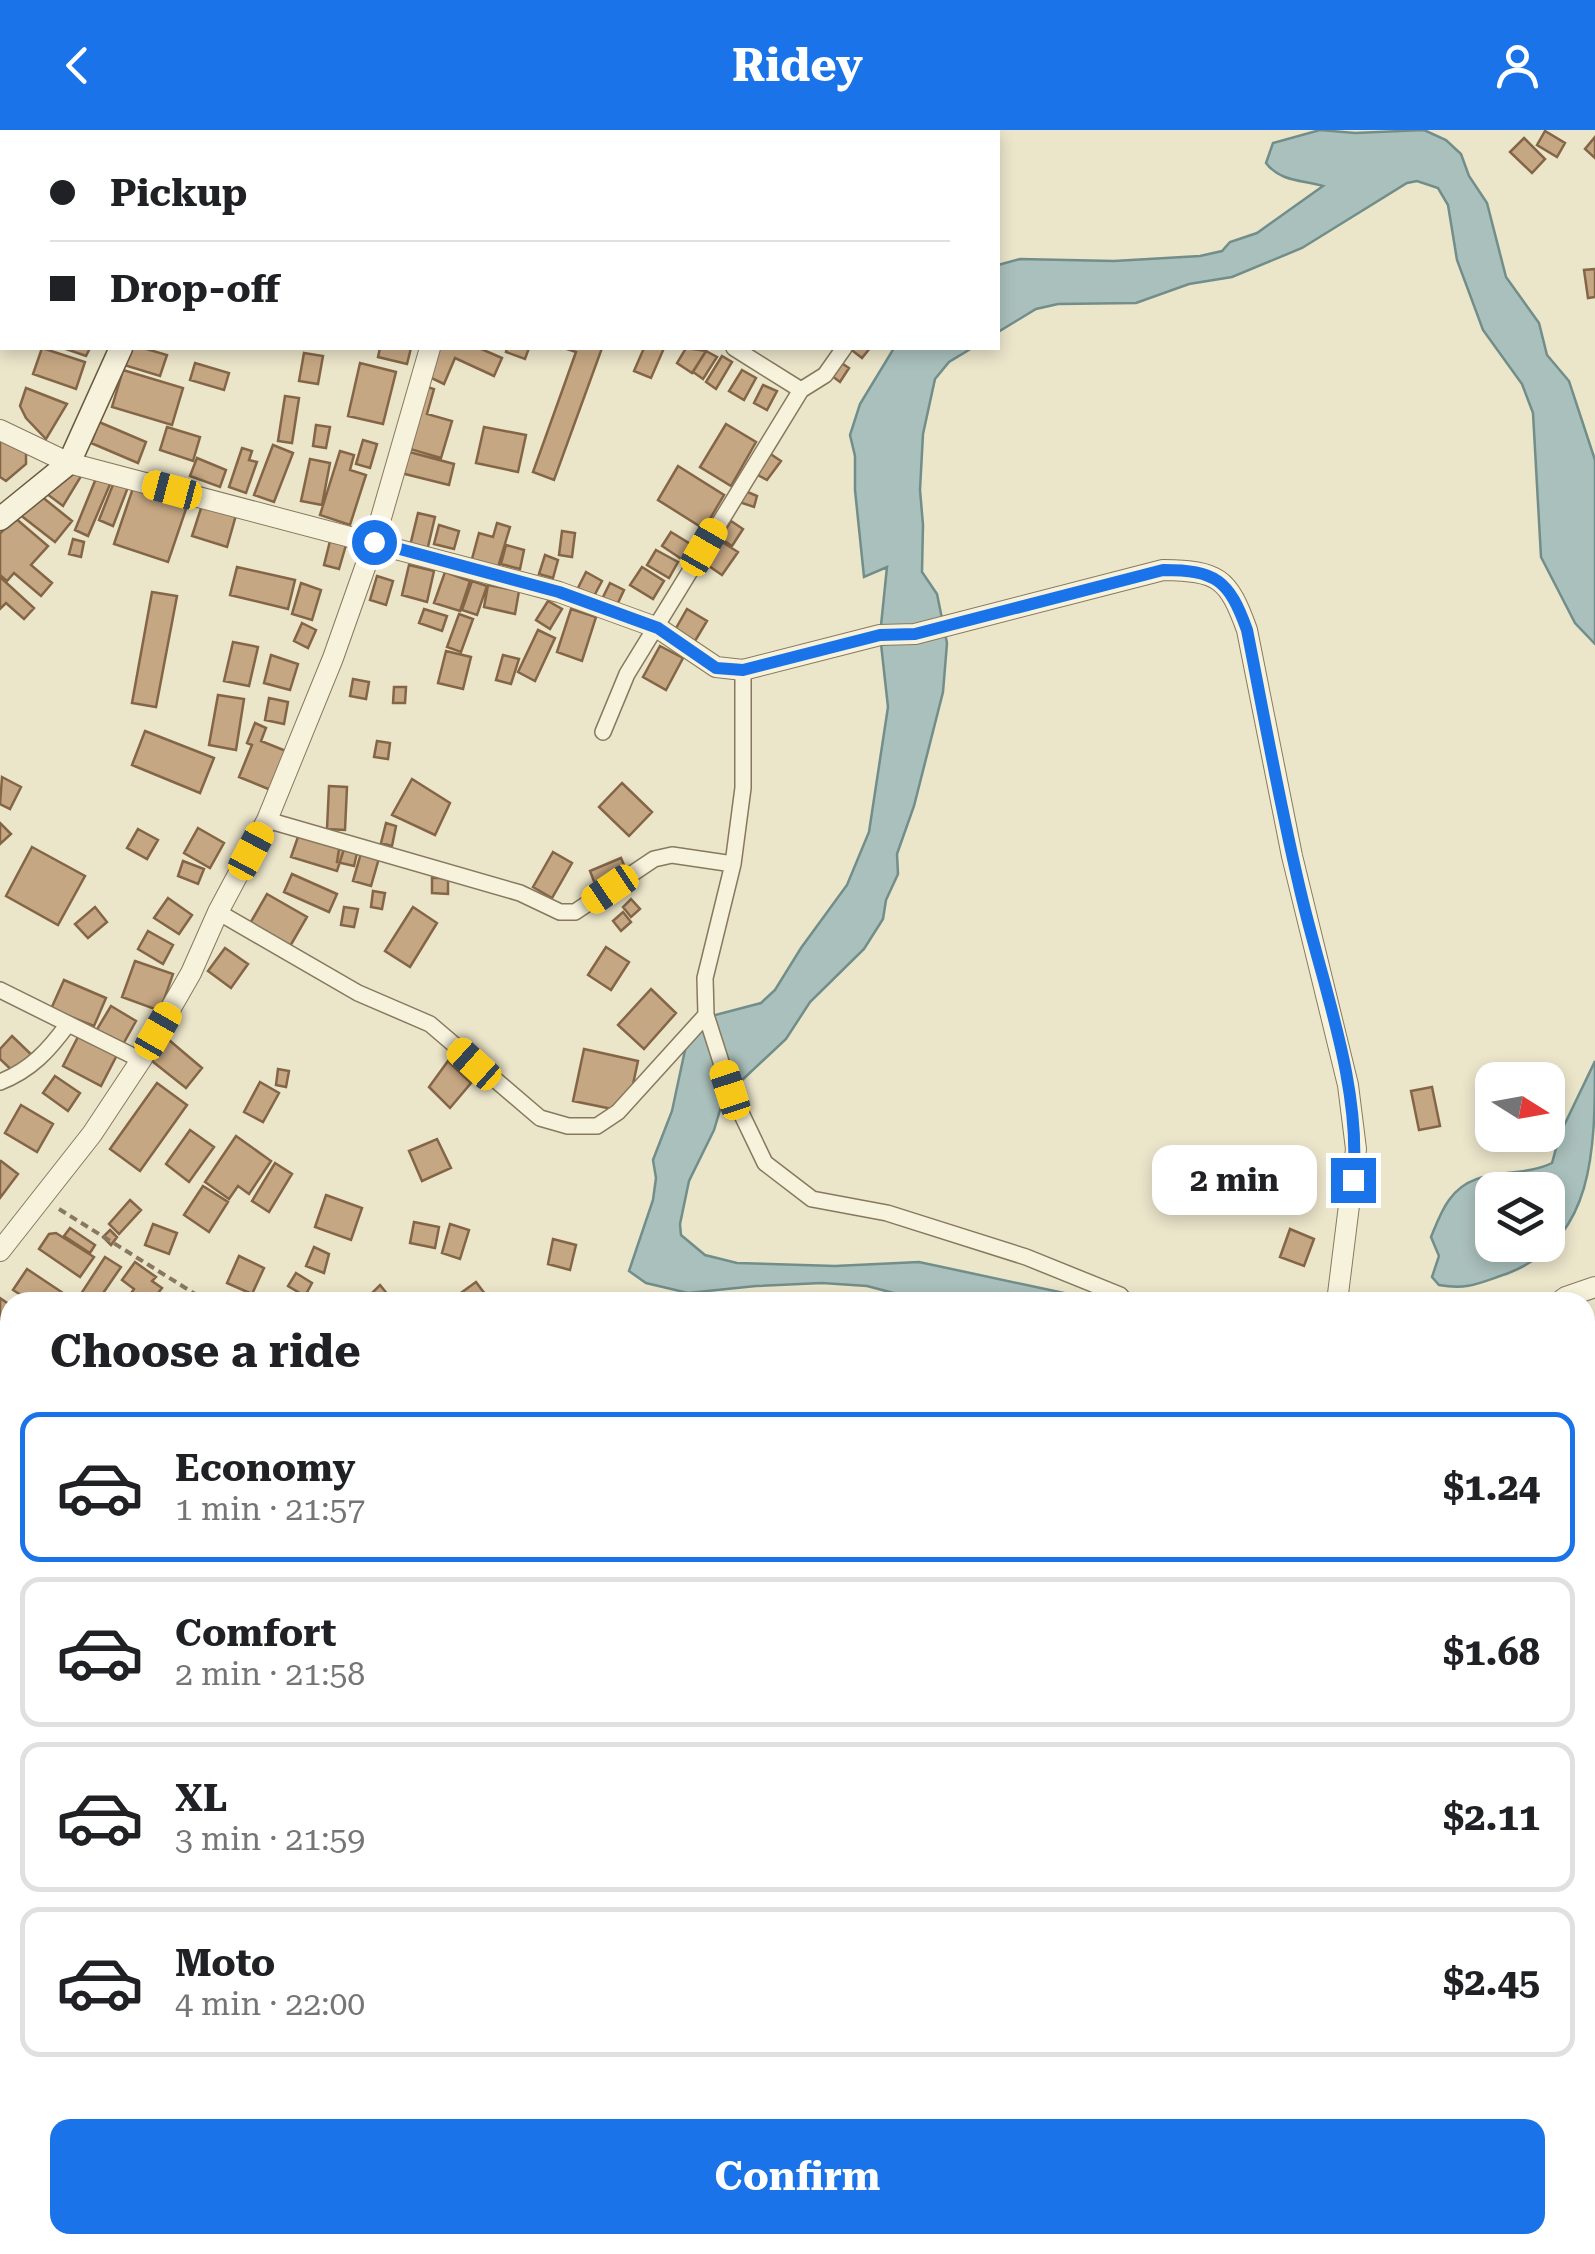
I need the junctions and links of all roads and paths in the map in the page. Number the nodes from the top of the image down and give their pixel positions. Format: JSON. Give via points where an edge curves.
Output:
{"nodes":[{"id":1,"x":121,"y":350,"type":"edge"},
{"id":2,"x":429,"y":350,"type":"edge"},
{"id":3,"x":737,"y":350,"type":"edge"},
{"id":4,"x":843,"y":350,"type":"edge"},
{"id":5,"x":801,"y":390,"type":"junction"},
{"id":6,"x":0,"y":430,"type":"edge"},
{"id":7,"x":69,"y":463,"type":"junction"},
{"id":8,"x":0,"y":519,"type":"edge"},
{"id":9,"x":374,"y":542,"type":"junction"},
{"id":10,"x":658,"y":628,"type":"junction"},
{"id":11,"x":743,"y":670,"type":"junction"},
{"id":12,"x":603,"y":732,"type":"dead end"},
{"id":13,"x":267,"y":820,"type":"junction"},
{"id":14,"x":732,"y":864,"type":"junction"},
{"id":15,"x":218,"y":912,"type":"junction"},
{"id":16,"x":0,"y":990,"type":"edge"},
{"id":17,"x":706,"y":1015,"type":"junction"},
{"id":18,"x":68,"y":1024,"type":"junction"},
{"id":19,"x":141,"y":1060,"type":"junction"},
{"id":20,"x":0,"y":1082,"type":"edge"},
{"id":21,"x":43,"y":1198,"type":"junction"},
{"id":22,"x":0,"y":1251,"type":"edge"},
{"id":23,"x":192,"y":1292,"type":"edge"},
{"id":24,"x":1113,"y":1292,"type":"edge"},
{"id":25,"x":1338,"y":1292,"type":"edge"}],
"edges":[{"from":1,"to":7,"type":"main road"},
{"from":2,"to":9,"type":"street"},
{"from":3,"to":5,"type":"street"},
{"from":4,"to":5,"type":"street","via":[[825,375]]},
{"from":5,"to":10,"type":"street"},
{"from":6,"to":7,"type":"street"},
{"from":7,"to":8,"type":"main road"},
{"from":7,"to":9,"type":"street"},
{"from":9,"to":10,"type":"street","via":[[559,592]]},
{"from":9,"to":13,"type":"street"},
{"from":10,"to":11,"type":"street","via":[[716,668]]},
{"from":10,"to":12,"type":"street","via":[[627,674]]},
{"from":11,"to":14,"type":"street","via":[[743,788]]},
{"from":11,"to":25,"type":"street","via":[[1163,570],[1196,570],[1219,579],[1247,630],[1292,856],[1348,1085],[1356,1149]]},
{"from":13,"to":14,"type":"street","via":[[520,893],[560,912],[576,912],[654,859],[672,855]]},
{"from":13,"to":15,"type":"street"},
{"from":14,"to":17,"type":"street","via":[[705,978]]},
{"from":15,"to":17,"type":"street","via":[[358,993],[430,1024],[540,1118],[568,1126],[597,1126],[618,1112]]},
{"from":15,"to":19,"type":"street"},
{"from":16,"to":18,"type":"street"},
{"from":17,"to":24,"type":"street","via":[[730,1090],[765,1164],[812,1199],[887,1213]]},
{"from":18,"to":19,"type":"street"},
{"from":18,"to":20,"type":"street","via":[[48,1052]]},
{"from":19,"to":21,"type":"street"},
{"from":21,"to":22,"type":"street"},
{"from":21,"to":23,"type":"path"}]}
